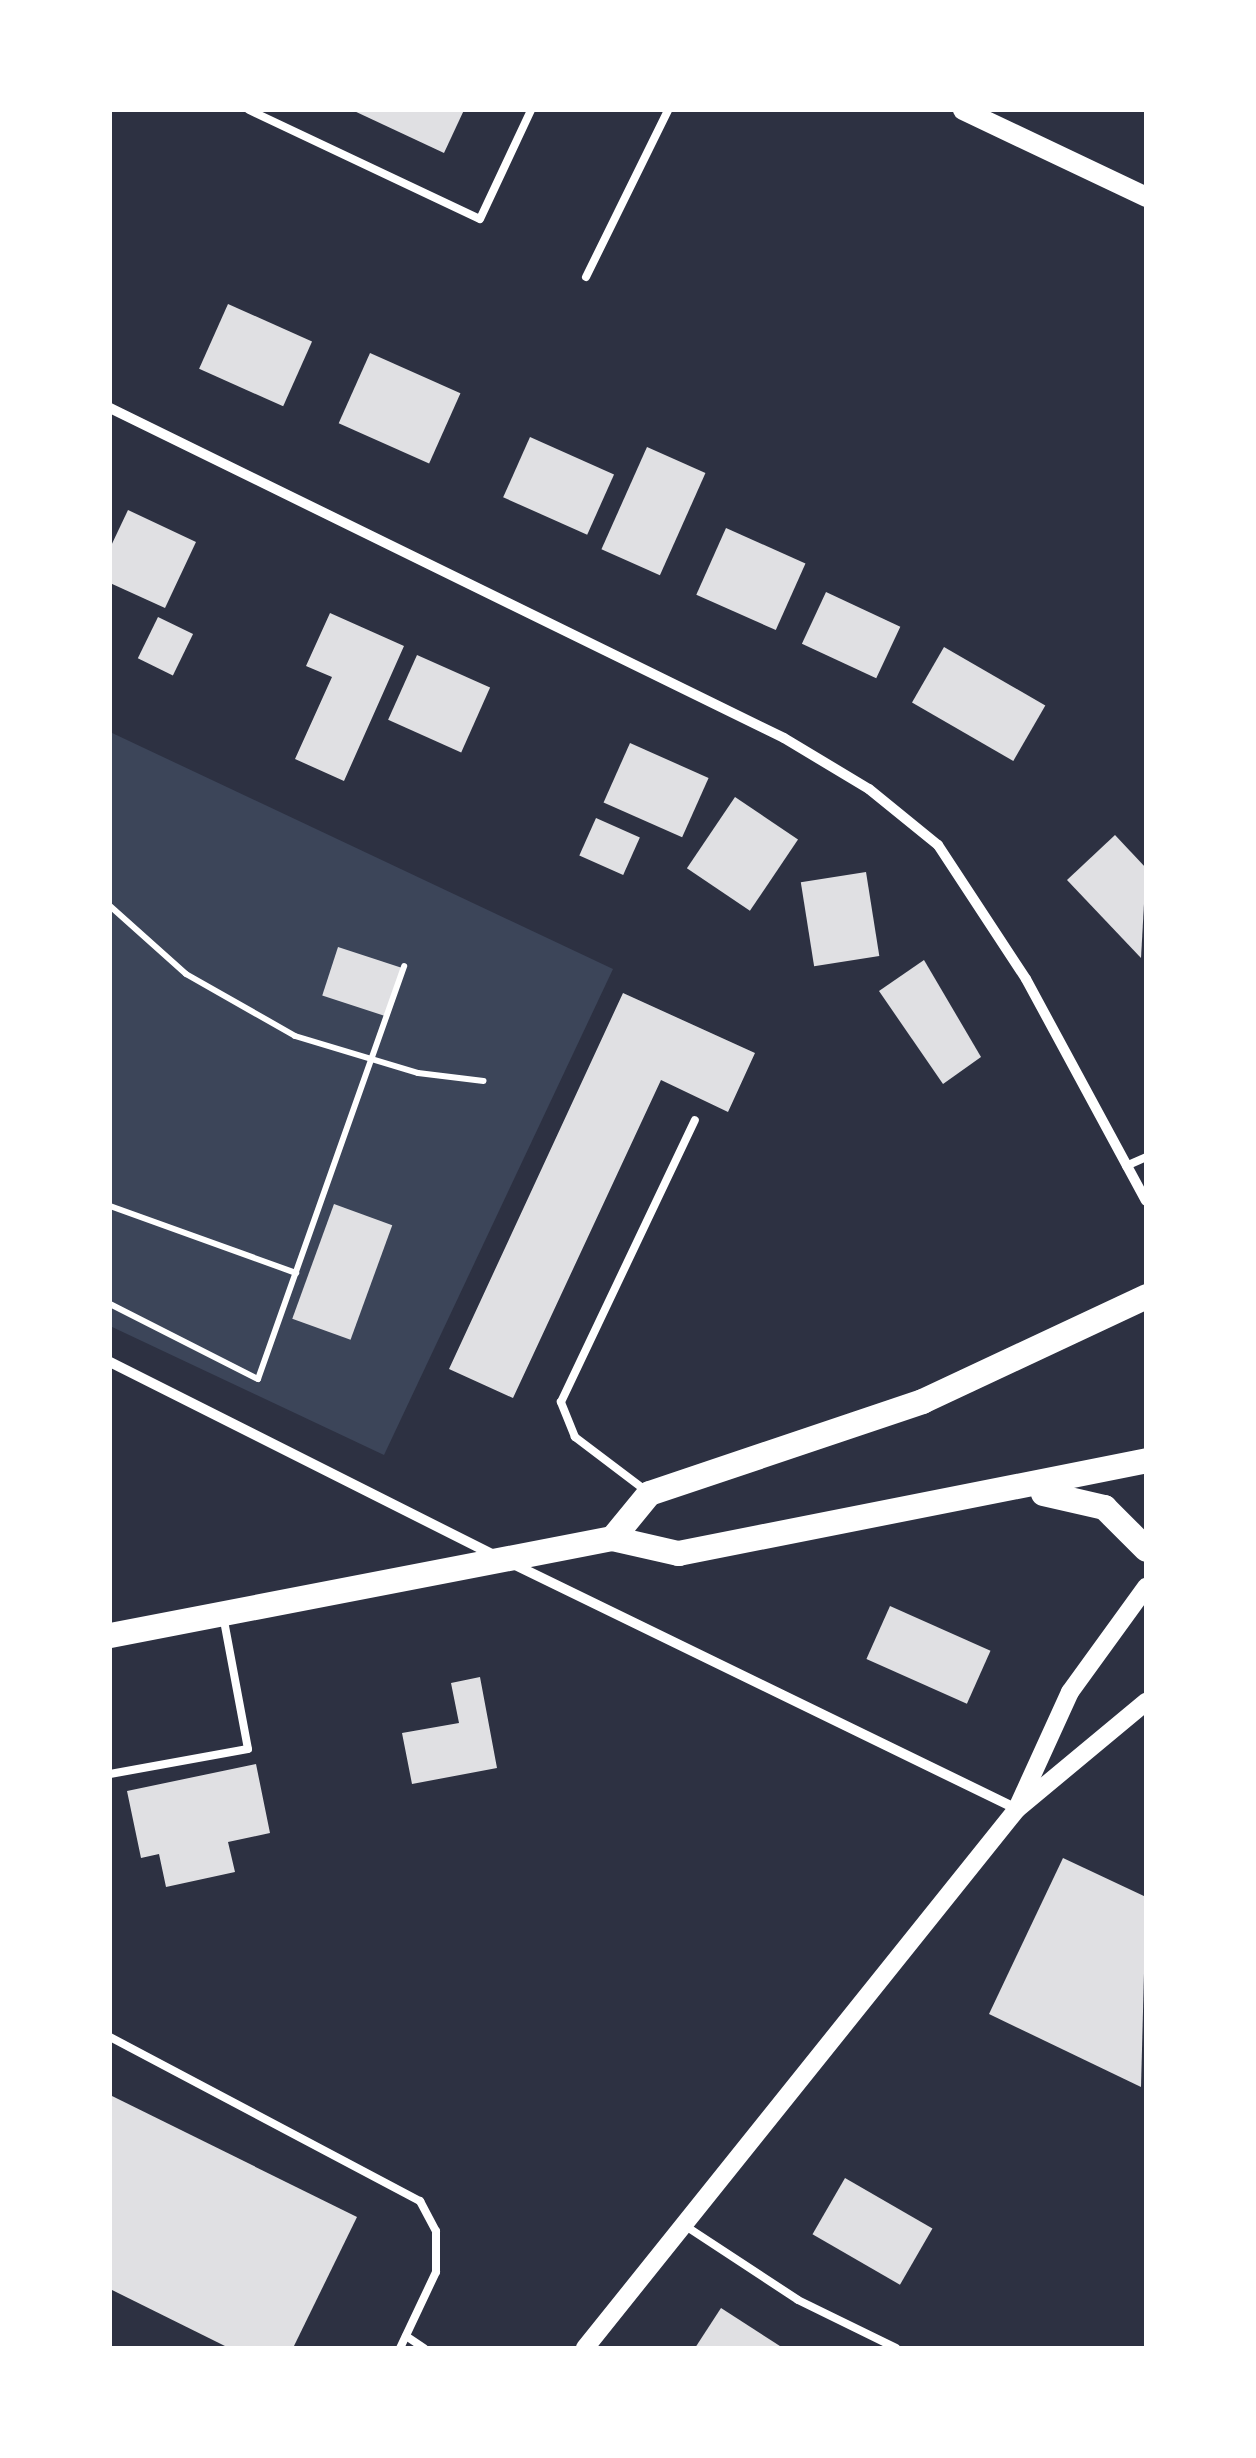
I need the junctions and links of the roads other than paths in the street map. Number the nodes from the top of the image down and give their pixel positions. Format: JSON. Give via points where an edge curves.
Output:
{"nodes":[{"id":1,"x":249,"y":110,"type":"edge"},
{"id":2,"x":531,"y":110,"type":"edge"},
{"id":3,"x":668,"y":110,"type":"edge"},
{"id":4,"x":964,"y":110,"type":"edge"},
{"id":5,"x":1146,"y":196,"type":"edge"},
{"id":6,"x":586,"y":278,"type":"dead end"},
{"id":7,"x":110,"y":408,"type":"edge"},
{"id":8,"x":695,"y":1120,"type":"dead end"},
{"id":9,"x":1146,"y":1157,"type":"edge"},
{"id":10,"x":1126,"y":1166,"type":"junction"},
{"id":11,"x":1146,"y":1201,"type":"edge"},
{"id":12,"x":1146,"y":1296,"type":"edge"},
{"id":13,"x":110,"y":1362,"type":"edge"},
{"id":14,"x":1146,"y":1460,"type":"edge"},
{"id":15,"x":1028,"y":1491,"type":"junction"},
{"id":16,"x":648,"y":1492,"type":"junction"},
{"id":17,"x":612,"y":1538,"type":"junction"},
{"id":18,"x":1146,"y":1548,"type":"edge"},
{"id":19,"x":503,"y":1560,"type":"junction"},
{"id":20,"x":1146,"y":1587,"type":"edge"},
{"id":21,"x":222,"y":1614,"type":"junction"},
{"id":22,"x":110,"y":1635,"type":"edge"},
{"id":23,"x":1146,"y":1702,"type":"edge"},
{"id":24,"x":110,"y":1774,"type":"edge"},
{"id":25,"x":1016,"y":1810,"type":"junction"},
{"id":26,"x":110,"y":2037,"type":"edge"},
{"id":27,"x":682,"y":2224,"type":"junction"},
{"id":28,"x":406,"y":2336,"type":"junction"},
{"id":29,"x":400,"y":2348,"type":"edge"},
{"id":30,"x":424,"y":2348,"type":"edge"},
{"id":31,"x":584,"y":2348,"type":"edge"},
{"id":32,"x":896,"y":2348,"type":"edge"}],
"edges":[{"from":1,"to":2,"type":"lane","via":[[480,219]]},
{"from":3,"to":6,"type":"lane"},
{"from":4,"to":5,"type":"main road"},
{"from":7,"to":10,"type":"street","via":[[784,738],[869,789],[938,846],[1026,978]]},
{"from":8,"to":16,"type":"lane","via":[[561,1402],[575,1437]]},
{"from":9,"to":10,"type":"lane"},
{"from":10,"to":11,"type":"street"},
{"from":12,"to":16,"type":"main road","via":[[922,1402]]},
{"from":13,"to":19,"type":"street"},
{"from":14,"to":15,"type":"main road"},
{"from":15,"to":17,"type":"main road","via":[[678,1554]]},
{"from":15,"to":18,"type":"main road","via":[[1104,1507]]},
{"from":16,"to":17,"type":"main road"},
{"from":17,"to":19,"type":"main road"},
{"from":19,"to":21,"type":"main road"},
{"from":19,"to":25,"type":"street"},
{"from":20,"to":25,"type":"street","via":[[1070,1692]]},
{"from":21,"to":22,"type":"main road"},
{"from":21,"to":24,"type":"lane","via":[[248,1749]]},
{"from":23,"to":25,"type":"street"},
{"from":25,"to":27,"type":"street"},
{"from":26,"to":28,"type":"lane","via":[[420,2201],[436,2231],[436,2272]]},
{"from":27,"to":31,"type":"street"},
{"from":27,"to":32,"type":"lane","via":[[798,2300]]},
{"from":28,"to":29,"type":"lane"},
{"from":28,"to":30,"type":"lane"}]}
